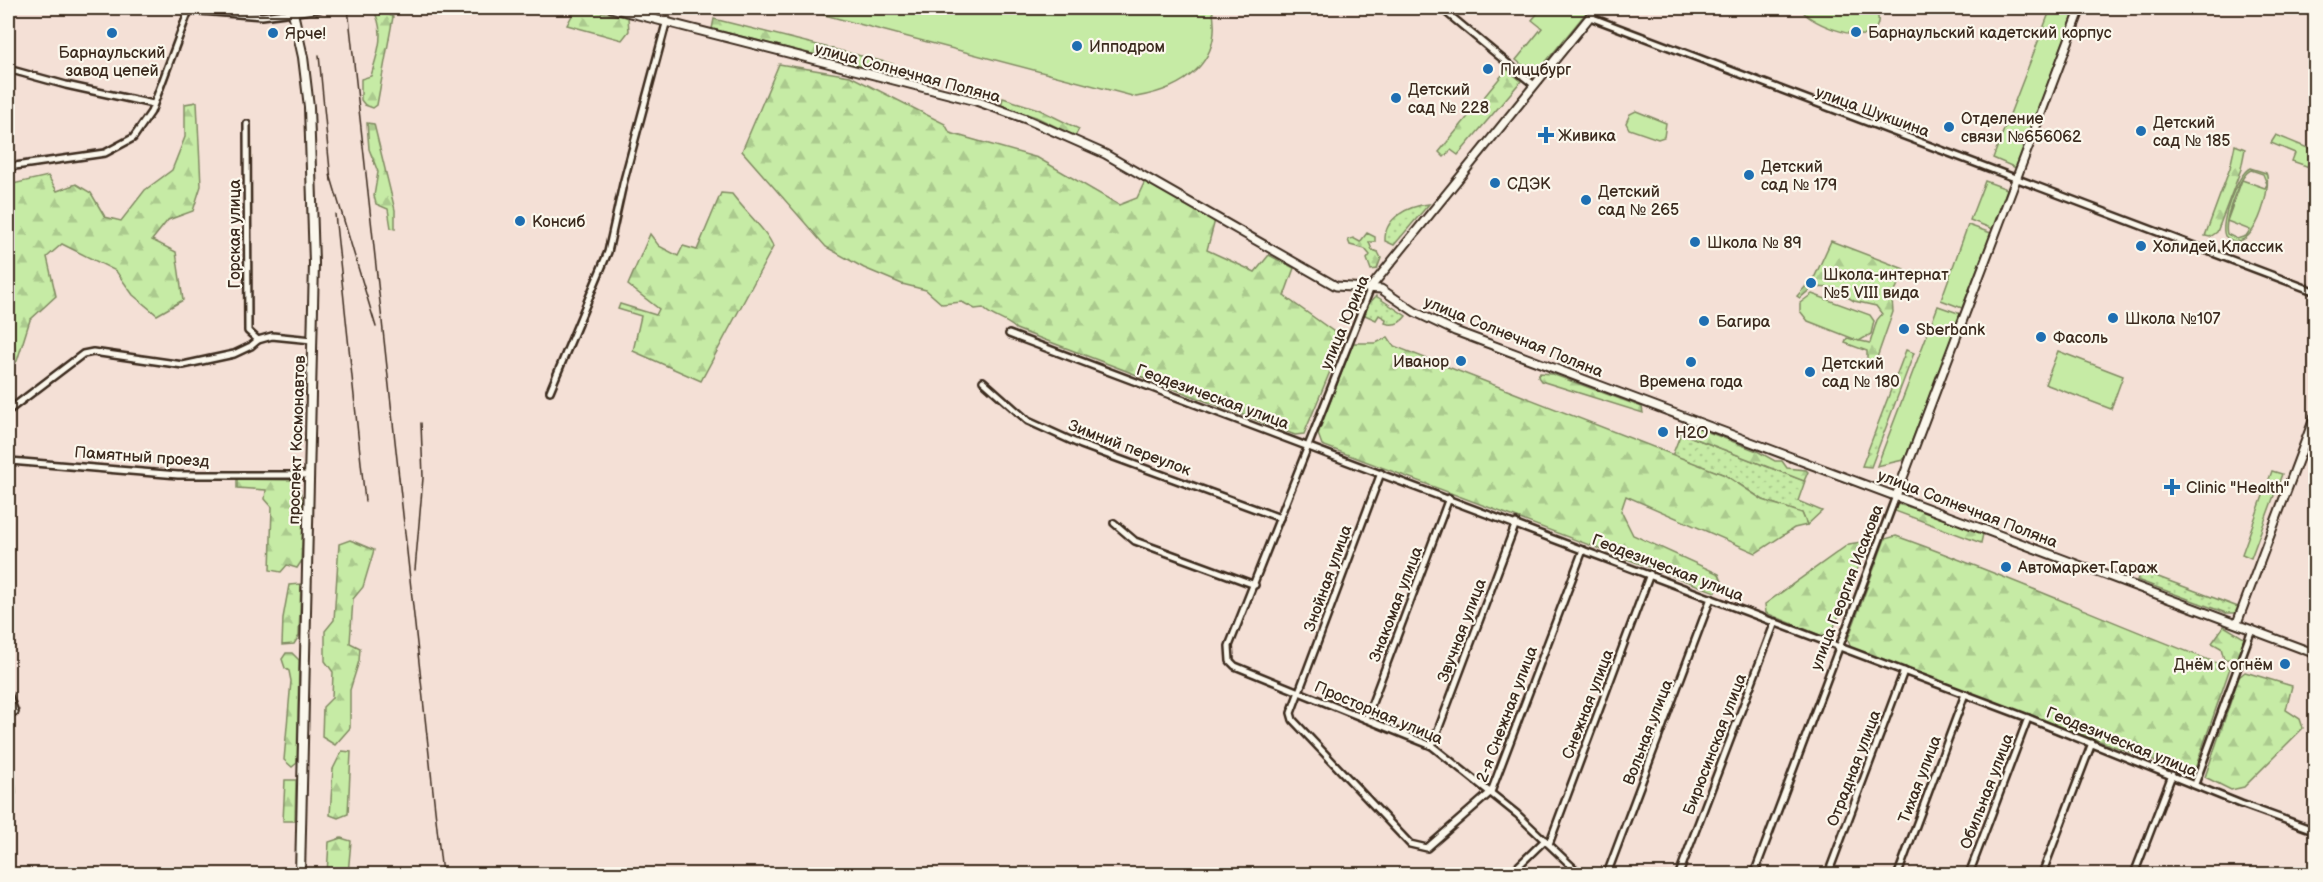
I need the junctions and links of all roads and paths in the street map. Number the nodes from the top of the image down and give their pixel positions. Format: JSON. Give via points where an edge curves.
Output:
{"nodes":[{"id":1,"x":320,"y":8,"type":"edge"},
{"id":2,"x":611,"y":8,"type":"edge"},
{"id":3,"x":1441,"y":8,"type":"edge"},
{"id":4,"x":1597,"y":8,"type":"edge"},
{"id":5,"x":2081,"y":8,"type":"edge"},
{"id":6,"x":292,"y":10,"type":"edge"},
{"id":7,"x":1590,"y":17,"type":"junction"},
{"id":8,"x":667,"y":20,"type":"junction"},
{"id":9,"x":8,"y":69,"type":"edge"},
{"id":10,"x":1534,"y":85,"type":"junction"},
{"id":11,"x":153,"y":104,"type":"junction"},
{"id":12,"x":247,"y":124,"type":"dead end"},
{"id":13,"x":8,"y":167,"type":"edge"},
{"id":14,"x":2016,"y":179,"type":"junction"},
{"id":15,"x":1371,"y":287,"type":"junction"},
{"id":16,"x":2316,"y":292,"type":"edge"},
{"id":17,"x":1009,"y":333,"type":"dead end"},
{"id":18,"x":258,"y":340,"type":"junction"},
{"id":19,"x":312,"y":340,"type":"junction"},
{"id":20,"x":983,"y":381,"type":"dead end"},
{"id":21,"x":550,"y":392,"type":"dead end"},
{"id":22,"x":8,"y":411,"type":"edge"},
{"id":23,"x":2316,"y":413,"type":"edge"},
{"id":24,"x":1309,"y":446,"type":"junction"},
{"id":25,"x":8,"y":460,"type":"edge"},
{"id":26,"x":1381,"y":473,"type":"junction"},
{"id":27,"x":308,"y":475,"type":"junction"},
{"id":28,"x":1896,"y":496,"type":"junction"},
{"id":29,"x":1449,"y":498,"type":"junction"},
{"id":30,"x":1280,"y":518,"type":"junction"},
{"id":31,"x":1114,"y":523,"type":"dead end"},
{"id":32,"x":1516,"y":523,"type":"junction"},
{"id":33,"x":1583,"y":550,"type":"junction"},
{"id":34,"x":1650,"y":574,"type":"junction"},
{"id":35,"x":1255,"y":585,"type":"junction"},
{"id":36,"x":1711,"y":598,"type":"junction"},
{"id":37,"x":1775,"y":622,"type":"junction"},
{"id":38,"x":2237,"y":623,"type":"junction"},
{"id":39,"x":2252,"y":629,"type":"junction"},
{"id":40,"x":1838,"y":646,"type":"junction"},
{"id":41,"x":2316,"y":654,"type":"edge"},
{"id":42,"x":1235,"y":666,"type":"joint"},
{"id":43,"x":1904,"y":671,"type":"junction"},
{"id":44,"x":1299,"y":692,"type":"junction"},
{"id":45,"x":8,"y":694,"type":"edge"},
{"id":46,"x":1965,"y":694,"type":"junction"},
{"id":47,"x":15,"y":712,"type":"dead end"},
{"id":48,"x":1366,"y":718,"type":"junction"},
{"id":49,"x":2028,"y":718,"type":"junction"},
{"id":50,"x":2092,"y":743,"type":"junction"},
{"id":51,"x":1432,"y":746,"type":"junction"},
{"id":52,"x":2172,"y":774,"type":"junction"},
{"id":53,"x":2195,"y":784,"type":"junction"},
{"id":54,"x":1491,"y":792,"type":"junction"},
{"id":55,"x":2316,"y":831,"type":"edge"},
{"id":56,"x":1547,"y":842,"type":"junction"},
{"id":57,"x":1410,"y":844,"type":"joint"},
{"id":58,"x":300,"y":874,"type":"edge"},
{"id":59,"x":1510,"y":874,"type":"edge"},
{"id":60,"x":1580,"y":874,"type":"edge"},
{"id":61,"x":1607,"y":874,"type":"edge"},
{"id":62,"x":1679,"y":874,"type":"edge"},
{"id":63,"x":1754,"y":874,"type":"edge"},
{"id":64,"x":1827,"y":874,"type":"edge"},
{"id":65,"x":1898,"y":874,"type":"edge"},
{"id":66,"x":1969,"y":874,"type":"edge"},
{"id":67,"x":2042,"y":874,"type":"edge"},
{"id":68,"x":2134,"y":874,"type":"edge"}],
"edges":[{"from":1,"to":6,"type":"street"},
{"from":2,"to":8,"type":"street","name":"улица Солнечная Поляна"},
{"from":3,"to":10,"type":"street"},
{"from":4,"to":7,"type":"street","name":"улица Юрина"},
{"from":5,"to":14,"type":"street","name":"улица Георгия Исакова"},
{"from":6,"to":11,"type":"street","via":[[255,16],[189,10]]},
{"from":6,"to":19,"type":"main road","name":"проспект Космонавтов","via":[[309,107]]},
{"from":7,"to":10,"type":"street","name":"улица Юрина"},
{"from":7,"to":14,"type":"street","name":"улица Шукшина"},
{"from":8,"to":15,"type":"street","name":"улица Солнечная Поляна","via":[[976,101],[1026,119],[1105,154],[1336,286]]},
{"from":8,"to":21,"type":"street","via":[[608,252]]},
{"from":9,"to":11,"type":"street"},
{"from":10,"to":15,"type":"street","name":"улица Юрина"},
{"from":11,"to":13,"type":"street","via":[[143,127],[127,144],[105,153]]},
{"from":12,"to":18,"type":"street","name":"Горская улица","via":[[248,331]]},
{"from":14,"to":16,"type":"street","name":"улица Шукшина"},
{"from":14,"to":28,"type":"street","name":"улица Георгия Исакова"},
{"from":15,"to":24,"type":"street","name":"улица Юрина"},
{"from":15,"to":28,"type":"street","name":"улица Солнечная Поляна","via":[[1455,330]]},
{"from":17,"to":24,"type":"street","name":"Геодезическая улица"},
{"from":18,"to":19,"type":"street","via":[[272,336]]},
{"from":18,"to":22,"type":"street","via":[[234,354],[183,364],[83,354]]},
{"from":19,"to":27,"type":"main road","name":"проспект Космонавтов"},
{"from":20,"to":30,"type":"street","name":"Зимний переулок","via":[[1028,421],[1081,445]]},
{"from":23,"to":38,"type":"street"},
{"from":24,"to":26,"type":"street","name":"Геодезическая улица"},
{"from":24,"to":30,"type":"street","name":"улица Юрина"},
{"from":25,"to":27,"type":"street","name":"Памятный проезд","via":[[178,475]]},
{"from":26,"to":29,"type":"street","name":"Геодезическая улица"},
{"from":26,"to":44,"type":"street","name":"Знойная улица"},
{"from":27,"to":58,"type":"main road","name":"проспект Космонавтов"},
{"from":28,"to":38,"type":"street","name":"улица Солнечная Поляна"},
{"from":28,"to":40,"type":"street","name":"улица Георгия Исакова"},
{"from":29,"to":32,"type":"street","name":"Геодезическая улица"},
{"from":29,"to":48,"type":"street","name":"Знакомая улица"},
{"from":30,"to":35,"type":"street","name":"улица Юрина"},
{"from":31,"to":35,"type":"street","via":[[1135,541]]},
{"from":32,"to":33,"type":"street","name":"Геодезическая улица"},
{"from":32,"to":51,"type":"street","name":"Звучная улица"},
{"from":33,"to":34,"type":"street","name":"Геодезическая улица"},
{"from":33,"to":54,"type":"street","name":"2-я Снежная улица"},
{"from":34,"to":36,"type":"street","name":"Геодезическая улица"},
{"from":34,"to":56,"type":"street","name":"Снежная улица"},
{"from":35,"to":42,"type":"street","name":"улица Юрина","via":[[1229,646],[1230,661]]},
{"from":36,"to":37,"type":"street","name":"Геодезическая улица"},
{"from":36,"to":61,"type":"street","name":"Вольная улица"},
{"from":37,"to":40,"type":"street","name":"Геодезическая улица"},
{"from":37,"to":62,"type":"street","name":"Бирюсинская улица"},
{"from":38,"to":39,"type":"street","name":"улица Солнечная Поляна"},
{"from":39,"to":41,"type":"street","name":"улица Солнечная Поляна"},
{"from":39,"to":53,"type":"street"},
{"from":40,"to":43,"type":"street","name":"Геодезическая улица"},
{"from":40,"to":63,"type":"street","name":"улица Георгия Исакова"},
{"from":42,"to":44,"type":"street","name":"Просторная улица"},
{"from":43,"to":46,"type":"street","name":"Геодезическая улица"},
{"from":43,"to":64,"type":"street","name":"Отрадная улица"},
{"from":44,"to":48,"type":"street","name":"Просторная улица"},
{"from":44,"to":57,"type":"street","name":"Знойная улица","via":[[1292,707],[1293,720]]},
{"from":45,"to":47,"type":"street"},
{"from":46,"to":49,"type":"street","name":"Геодезическая улица"},
{"from":46,"to":65,"type":"street","name":"Тихая улица"},
{"from":48,"to":51,"type":"street","name":"Просторная улица"},
{"from":49,"to":50,"type":"street","name":"Геодезическая улица"},
{"from":49,"to":66,"type":"street","name":"Обильная улица"},
{"from":50,"to":52,"type":"street","name":"Геодезическая улица"},
{"from":50,"to":67,"type":"street"},
{"from":51,"to":54,"type":"street","name":"Просторная улица"},
{"from":52,"to":53,"type":"street","name":"Геодезическая улица"},
{"from":52,"to":68,"type":"street"},
{"from":53,"to":55,"type":"street","name":"Геодезическая улица"},
{"from":54,"to":56,"type":"street","name":"Просторная улица"},
{"from":54,"to":57,"type":"street","name":"2-я Снежная улица","via":[[1427,848]]},
{"from":56,"to":59,"type":"street","name":"Снежная улица"},
{"from":56,"to":60,"type":"street","name":"Просторная улица"}]}
